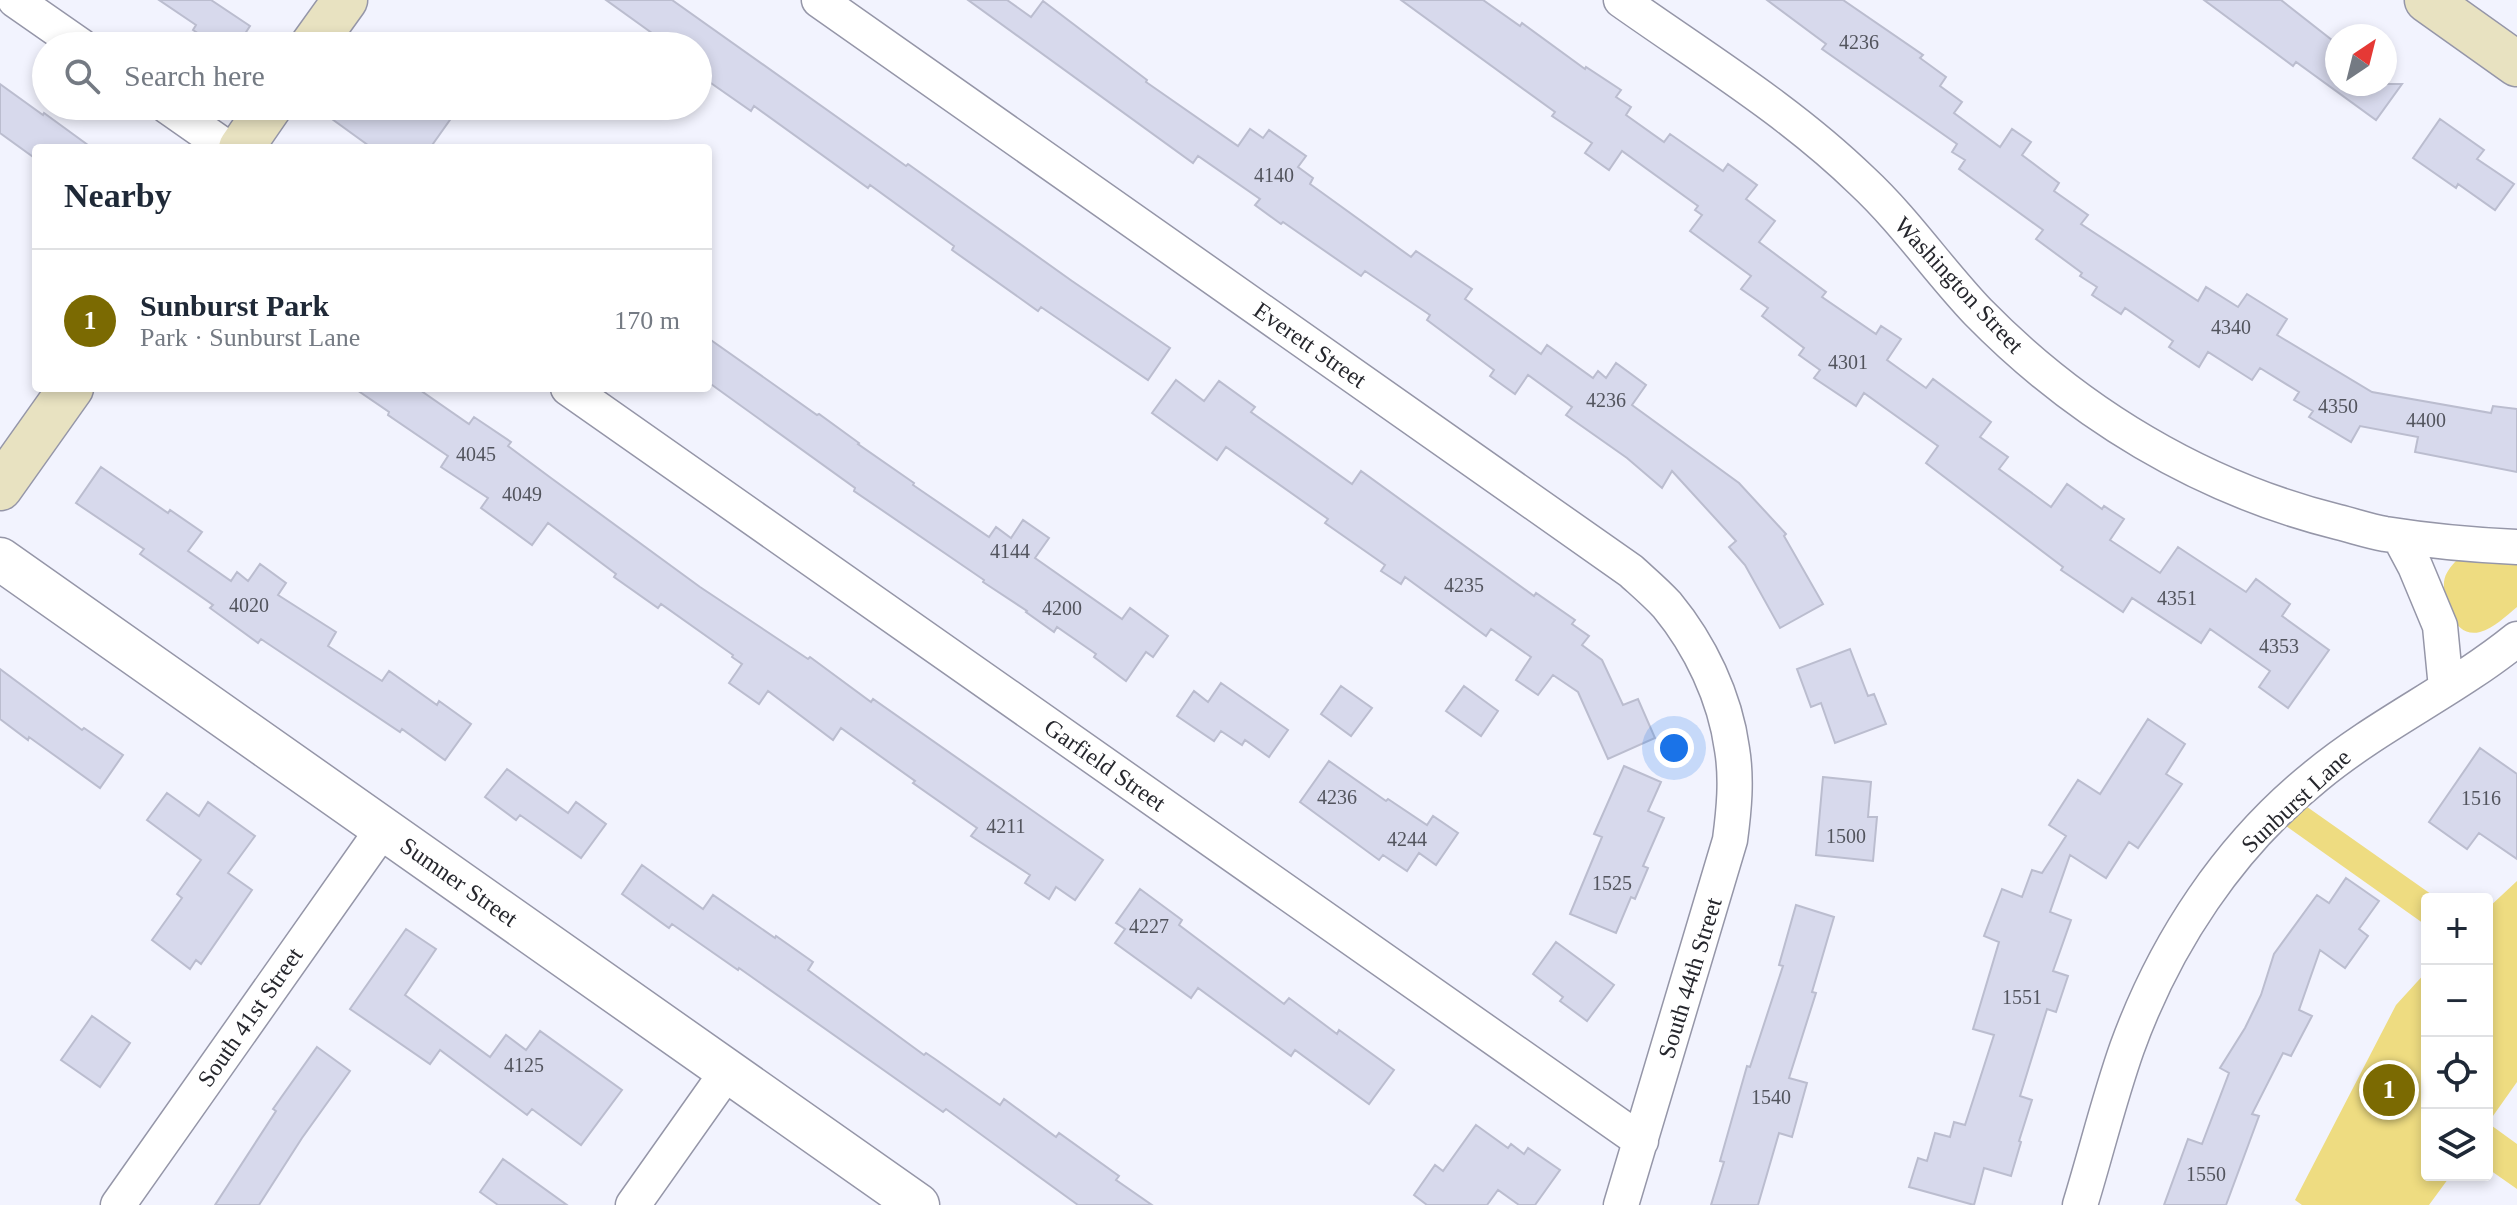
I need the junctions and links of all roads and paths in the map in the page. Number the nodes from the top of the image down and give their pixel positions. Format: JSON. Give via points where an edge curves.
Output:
{"nodes":[{"id":1,"x":15,"y":0,"type":"edge"},
{"id":2,"x":345,"y":0,"type":"edge"},
{"id":3,"x":819,"y":0,"type":"edge"},
{"id":4,"x":1621,"y":0,"type":"edge"},
{"id":5,"x":2427,"y":0,"type":"edge"},
{"id":6,"x":61,"y":32,"type":"edge"},
{"id":7,"x":322,"y":32,"type":"edge"},
{"id":8,"x":2517,"y":64,"type":"edge"},
{"id":9,"x":187,"y":120,"type":"edge"},
{"id":10,"x":260,"y":120,"type":"edge"},
{"id":11,"x":221,"y":144,"type":"edge"},
{"id":12,"x":244,"y":144,"type":"edge"},
{"id":13,"x":68,"y":392,"type":"edge"},
{"id":14,"x":574,"y":392,"type":"edge"},
{"id":15,"x":0,"y":488,"type":"edge"},
{"id":16,"x":2399,"y":536,"type":"junction"},
{"id":17,"x":2517,"y":547,"type":"edge"},
{"id":18,"x":0,"y":559,"type":"edge"},
{"id":19,"x":2517,"y":639,"type":"edge"},
{"id":20,"x":2446,"y":688,"type":"junction"},
{"id":21,"x":1732,"y":748,"type":"joint"},
{"id":22,"x":383,"y":829,"type":"junction"},
{"id":23,"x":727,"y":1072,"type":"junction"},
{"id":24,"x":1641,"y":1141,"type":"junction"},
{"id":25,"x":118,"y":1205,"type":"edge"},
{"id":26,"x":633,"y":1205,"type":"edge"},
{"id":27,"x":918,"y":1205,"type":"edge"},
{"id":28,"x":1621,"y":1205,"type":"edge"},
{"id":29,"x":2080,"y":1205,"type":"edge"}],
"edges":[{"from":1,"to":6,"type":"street"},
{"from":2,"to":7,"type":"main road"},
{"from":3,"to":21,"type":"street","name":"Everett Street","via":[[1631,571],[1695,644],[1716,688]]},
{"from":4,"to":16,"type":"street","name":"Washington Street","via":[[1806,130],[1864,182],[1986,319],[2097,414],[2229,486],[2304,514]]},
{"from":5,"to":8,"type":"main road"},
{"from":9,"to":11,"type":"street"},
{"from":10,"to":12,"type":"main road"},
{"from":13,"to":15,"type":"main road"},
{"from":14,"to":24,"type":"street","name":"Garfield Street"},
{"from":16,"to":17,"type":"street","name":"Washington Street"},
{"from":16,"to":20,"type":"street","via":[[2440,626]]},
{"from":18,"to":22,"type":"street","name":"Sumner Street"},
{"from":19,"to":20,"type":"street","name":"Sunburst Lane"},
{"from":20,"to":29,"type":"street","name":"Sunburst Lane","via":[[2314,777],[2222,873],[2152,987],[2127,1049]]},
{"from":21,"to":24,"type":"street","name":"South 44th Street","via":[[1735,802],[1730,840]]},
{"from":22,"to":23,"type":"street","name":"Sumner Street"},
{"from":22,"to":25,"type":"street","name":"South 41st Street"},
{"from":23,"to":26,"type":"street"},
{"from":23,"to":27,"type":"street","name":"Sumner Street"},
{"from":24,"to":28,"type":"street","name":"South 44th Street"}]}
